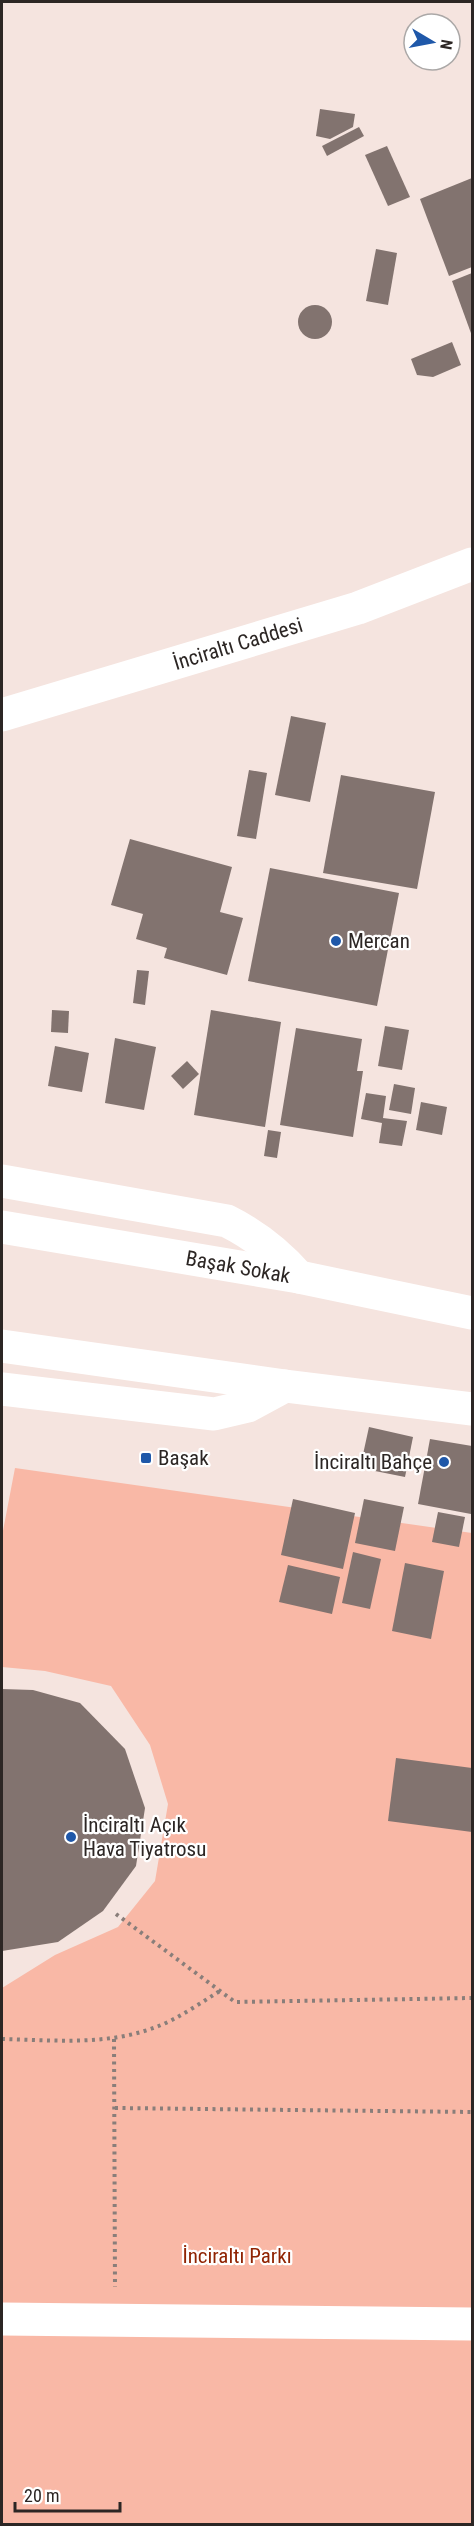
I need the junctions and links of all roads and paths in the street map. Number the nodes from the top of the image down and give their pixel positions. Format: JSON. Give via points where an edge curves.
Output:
{"nodes":[{"id":1,"x":472,"y":564,"type":"edge"},
{"id":2,"x":2,"y":715,"type":"edge"},
{"id":3,"x":2,"y":1181,"type":"edge"},
{"id":4,"x":2,"y":1227,"type":"edge"},
{"id":5,"x":299,"y":1277,"type":"junction"},
{"id":6,"x":472,"y":1313,"type":"edge"},
{"id":7,"x":2,"y":1346,"type":"edge"},
{"id":8,"x":285,"y":1386,"type":"junction"},
{"id":9,"x":2,"y":1389,"type":"edge"},
{"id":10,"x":472,"y":1409,"type":"edge"},
{"id":11,"x":116,"y":1914,"type":"dead end"},
{"id":12,"x":220,"y":1991,"type":"junction"},
{"id":13,"x":472,"y":1998,"type":"edge"},
{"id":14,"x":2,"y":2038,"type":"edge"},
{"id":15,"x":114,"y":2039,"type":"junction"},
{"id":16,"x":115,"y":2108,"type":"junction"},
{"id":17,"x":472,"y":2112,"type":"edge"},
{"id":18,"x":2,"y":2319,"type":"edge"},
{"id":19,"x":116,"y":2320,"type":"junction"},
{"id":20,"x":472,"y":2324,"type":"edge"}],
"edges":[{"from":1,"to":2,"type":"street","name":"İnciraltı Caddesi","via":[[358,608]]},
{"from":3,"to":5,"type":"street","via":[[227,1221],[265,1244]]},
{"from":4,"to":5,"type":"street","name":"Başak Sokak"},
{"from":5,"to":6,"type":"street","name":"Başak Sokak"},
{"from":7,"to":8,"type":"street"},
{"from":8,"to":9,"type":"street","via":[[248,1406],[214,1414]]},
{"from":8,"to":10,"type":"street"},
{"from":11,"to":12,"type":"path"},
{"from":12,"to":13,"type":"path","via":[[235,2002]]},
{"from":12,"to":15,"type":"path","via":[[158,2027]]},
{"from":14,"to":15,"type":"path"},
{"from":15,"to":16,"type":"path"},
{"from":16,"to":17,"type":"path"},
{"from":16,"to":19,"type":"path"},
{"from":18,"to":19,"type":"street"},
{"from":19,"to":20,"type":"street"}]}
